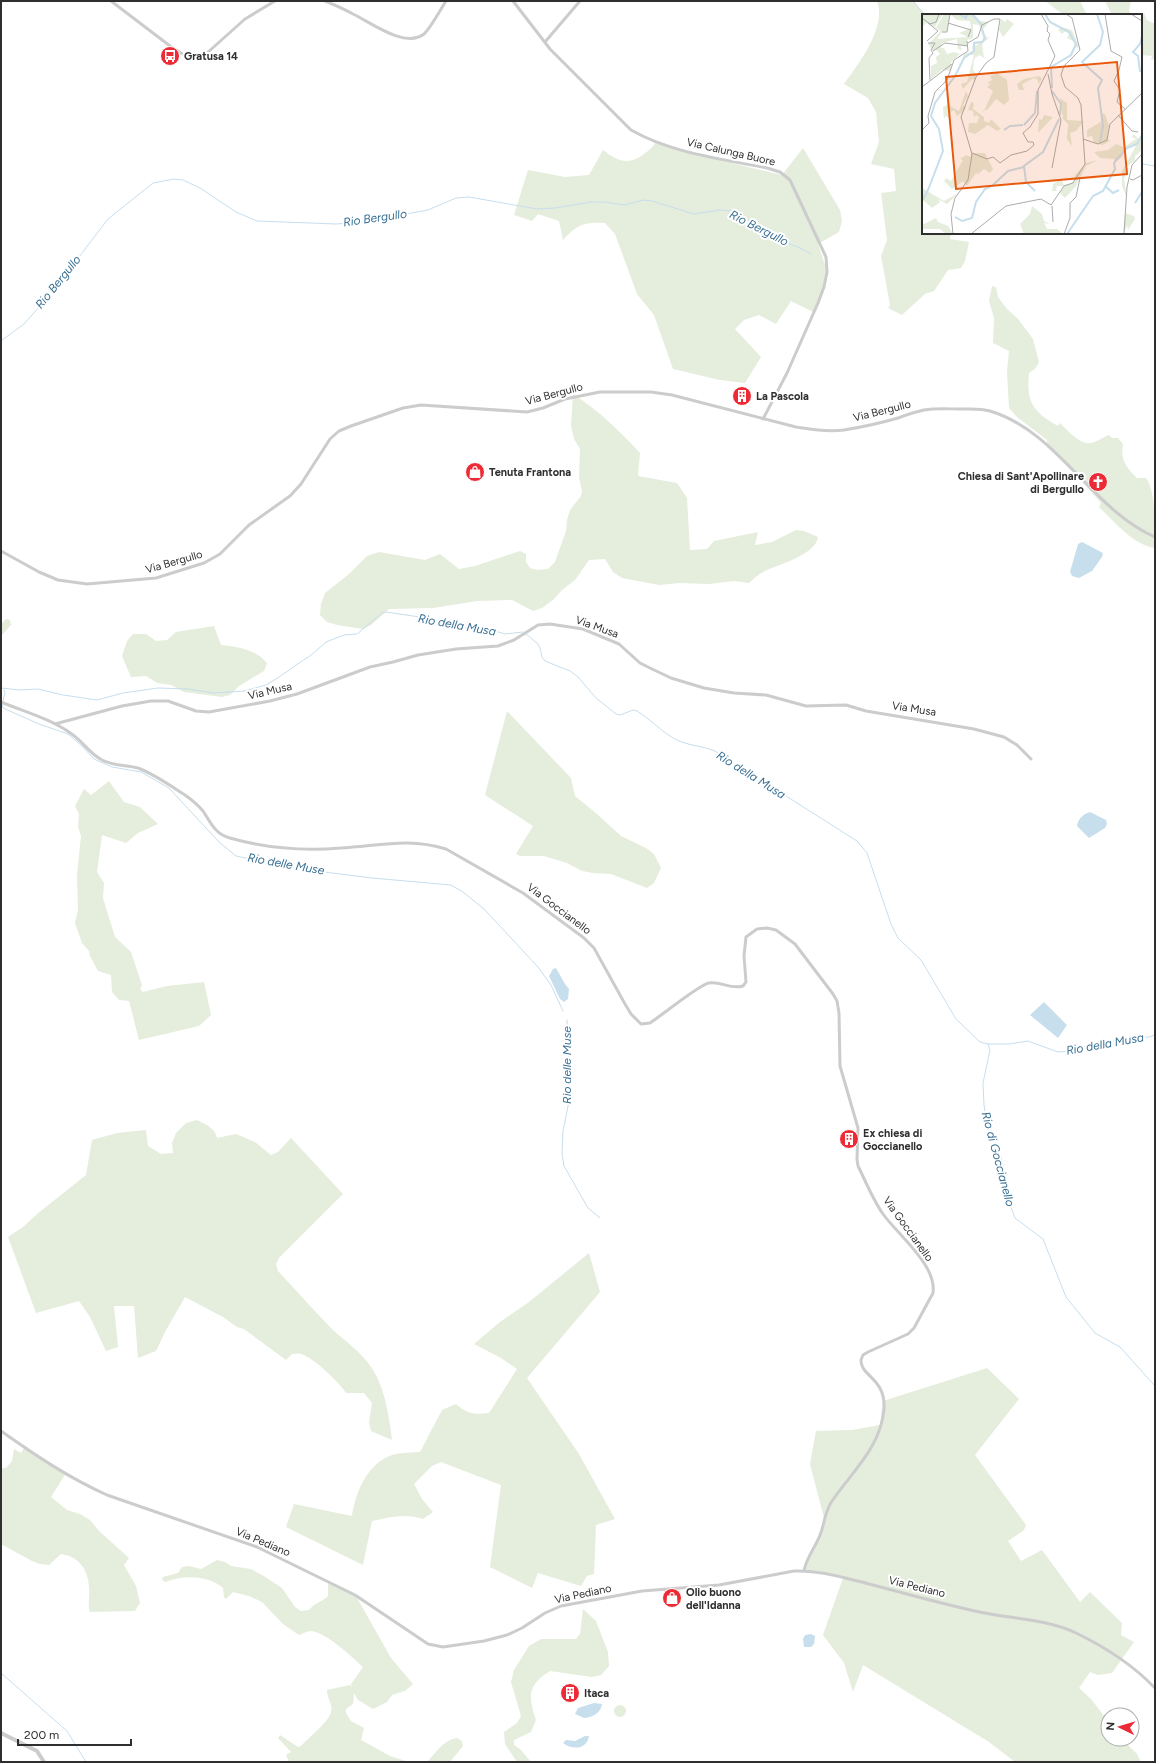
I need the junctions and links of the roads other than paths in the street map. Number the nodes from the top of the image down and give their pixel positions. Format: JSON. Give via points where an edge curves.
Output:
{"nodes":[{"id":1,"x":111,"y":1,"type":"edge"},
{"id":2,"x":276,"y":1,"type":"edge"},
{"id":3,"x":325,"y":1,"type":"edge"},
{"id":4,"x":446,"y":1,"type":"edge"},
{"id":5,"x":513,"y":1,"type":"edge"},
{"id":6,"x":580,"y":1,"type":"edge"},
{"id":7,"x":545,"y":42,"type":"junction"},
{"id":8,"x":763,"y":419,"type":"junction"},
{"id":9,"x":1155,"y":537,"type":"edge"},
{"id":10,"x":1,"y":551,"type":"edge"},
{"id":11,"x":1,"y":702,"type":"edge"},
{"id":12,"x":53,"y":724,"type":"junction"},
{"id":13,"x":1031,"y":759,"type":"dead end"},
{"id":14,"x":1,"y":1431,"type":"edge"},
{"id":15,"x":804,"y":1571,"type":"junction"},
{"id":16,"x":1155,"y":1688,"type":"edge"},
{"id":17,"x":1,"y":1733,"type":"edge"},
{"id":18,"x":44,"y":1762,"type":"edge"}],
"edges":[{"from":1,"to":2,"type":"street","via":[[174,49],[186,56],[197,56],[207,53],[245,19]]},
{"from":3,"to":4,"type":"street","via":[[406,39],[424,34]]},
{"from":5,"to":7,"type":"street","name":"Via Calunga Buore"},
{"from":6,"to":7,"type":"street"},
{"from":7,"to":8,"type":"street","name":"Via Calunga Buore","via":[[631,130],[669,146],[780,172],[790,180],[826,257],[827,272],[818,303]]},
{"from":8,"to":9,"type":"street","name":"Via Bergullo","via":[[827,431],[846,430],[938,408],[990,411],[1034,435],[1056,453],[1100,499]]},
{"from":8,"to":10,"type":"street","name":"Via Bergullo","via":[[672,395],[651,392],[600,392],[565,399],[527,412],[440,405],[412,406],[339,431],[330,439],[293,493],[249,525],[220,554],[204,563],[146,580],[87,584],[58,580]]},
{"from":11,"to":12,"type":"street","name":"Via Goccianello"},
{"from":12,"to":13,"type":"street","name":"Via Musa","via":[[151,701],[168,700],[196,711],[209,712],[270,701],[297,694],[370,667],[424,653],[498,646],[538,625],[550,624],[583,629],[619,644],[640,663],[652,669],[704,688],[766,695],[806,706],[846,705],[974,729],[1004,737],[1017,745]]},
{"from":12,"to":15,"type":"street","name":"Via Goccianello","via":[[72,734],[103,761],[144,771],[184,795],[197,805],[217,832],[230,838],[276,847],[303,849],[406,842],[432,845],[452,852],[523,893],[584,938],[594,948],[624,1004],[641,1024],[650,1023],[703,984],[715,982],[732,987],[743,986],[746,982],[744,944],[746,937],[758,929],[776,930],[806,956],[837,1001],[840,1066],[858,1128],[858,1166],[883,1214],[913,1247],[931,1277],[934,1288],[919,1319],[908,1334],[868,1352],[860,1360],[863,1369],[875,1379],[883,1392],[883,1419],[867,1456],[832,1501],[825,1515],[821,1535],[805,1562]]},
{"from":14,"to":15,"type":"street","name":"Via Pediano","via":[[35,1456],[91,1488],[257,1547],[355,1595],[428,1644],[443,1648],[507,1635],[561,1606],[642,1591],[719,1585]]},
{"from":15,"to":16,"type":"street","name":"Via Pediano","via":[[838,1576],[997,1616],[1060,1627],[1075,1632],[1114,1653],[1134,1667]]},
{"from":17,"to":18,"type":"street","via":[[37,1751]]}]}
